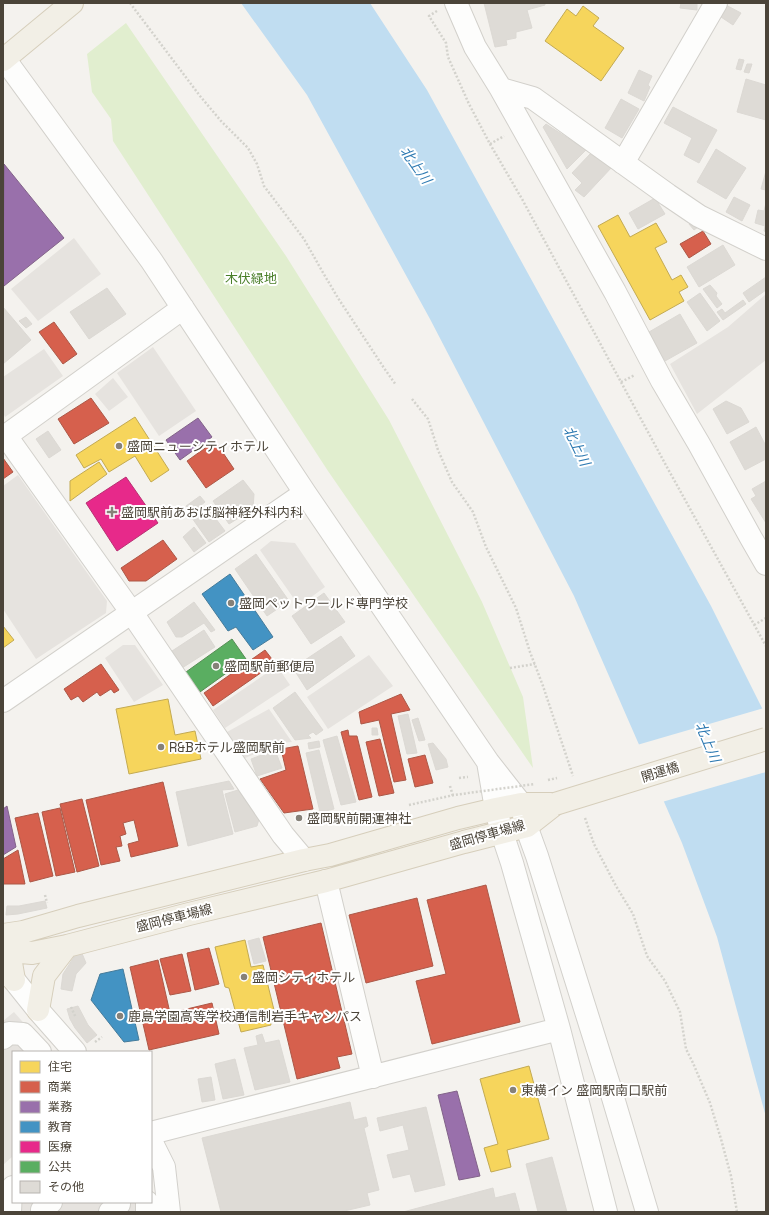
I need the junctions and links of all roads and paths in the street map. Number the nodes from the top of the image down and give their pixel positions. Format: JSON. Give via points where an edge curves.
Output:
{"nodes":[{"id":1,"x":72,"y":3,"type":"edge"},
{"id":2,"x":130,"y":3,"type":"edge"},
{"id":3,"x":456,"y":3,"type":"edge"},
{"id":4,"x":716,"y":3,"type":"edge"},
{"id":5,"x":429,"y":16,"type":"dead end"},
{"id":6,"x":3,"y":60,"type":"edge"},
{"id":7,"x":501,"y":88,"type":"junction"},
{"id":8,"x":623,"y":163,"type":"junction"},
{"id":9,"x":766,"y":249,"type":"edge"},
{"id":10,"x":183,"y":308,"type":"junction"},
{"id":11,"x":396,"y":385,"type":"dead end"},
{"id":12,"x":412,"y":399,"type":"dead end"},
{"id":13,"x":4,"y":437,"type":"edge"},
{"id":14,"x":305,"y":493,"type":"junction"},
{"id":15,"x":766,"y":564,"type":"edge"},
{"id":16,"x":132,"y":613,"type":"junction"},
{"id":17,"x":766,"y":618,"type":"edge"},
{"id":18,"x":754,"y":625,"type":"junction"},
{"id":19,"x":766,"y":646,"type":"edge"},
{"id":20,"x":535,"y":664,"type":"junction"},
{"id":21,"x":510,"y":668,"type":"dead end"},
{"id":22,"x":3,"y":701,"type":"edge"},
{"id":23,"x":766,"y":740,"type":"edge"},
{"id":24,"x":564,"y":749,"type":"dead end"},
{"id":25,"x":488,"y":762,"type":"junction"},
{"id":26,"x":535,"y":784,"type":"dead end"},
{"id":27,"x":521,"y":804,"type":"junction"},
{"id":28,"x":555,"y":804,"type":"junction"},
{"id":29,"x":409,"y":805,"type":"dead end"},
{"id":30,"x":496,"y":809,"type":"junction"},
{"id":31,"x":527,"y":826,"type":"junction"},
{"id":32,"x":502,"y":833,"type":"junction"},
{"id":33,"x":591,"y":839,"type":"dead end"},
{"id":34,"x":304,"y":860,"type":"junction"},
{"id":35,"x":326,"y":881,"type":"junction"},
{"id":36,"x":45,"y":895,"type":"dead end"},
{"id":37,"x":46,"y":904,"type":"dead end"},
{"id":38,"x":67,"y":946,"type":"junction"},
{"id":39,"x":9,"y":952,"type":"edge"},
{"id":40,"x":38,"y":1010,"type":"junction"},
{"id":41,"x":559,"y":1029,"type":"junction"},
{"id":42,"x":102,"y":1037,"type":"dead end"},
{"id":43,"x":3,"y":1038,"type":"edge"},
{"id":44,"x":92,"y":1039,"type":"dead end"},
{"id":45,"x":39,"y":1051,"type":"edge"},
{"id":46,"x":74,"y":1051,"type":"edge"},
{"id":47,"x":373,"y":1076,"type":"junction"},
{"id":48,"x":152,"y":1133,"type":"edge"},
{"id":49,"x":152,"y":1144,"type":"edge"},
{"id":50,"x":12,"y":1188,"type":"edge"},
{"id":51,"x":50,"y":1203,"type":"edge"},
{"id":52,"x":119,"y":1203,"type":"edge"},
{"id":53,"x":10,"y":1212,"type":"edge"},
{"id":54,"x":42,"y":1212,"type":"edge"},
{"id":55,"x":110,"y":1212,"type":"edge"},
{"id":56,"x":169,"y":1212,"type":"edge"},
{"id":57,"x":606,"y":1212,"type":"edge"},
{"id":58,"x":647,"y":1212,"type":"edge"},
{"id":59,"x":737,"y":1212,"type":"edge"}],
"edges":[{"from":1,"to":6,"type":"main road"},
{"from":2,"to":11,"type":"path","via":[[200,96],[248,148],[257,164],[264,186],[304,239],[338,298]]},
{"from":3,"to":7,"type":"street","via":[[474,47]]},
{"from":4,"to":8,"type":"street"},
{"from":5,"to":18,"type":"path","via":[[446,43],[448,57],[490,144]]},
{"from":6,"to":10,"type":"street"},
{"from":7,"to":8,"type":"street","via":[[533,98]]},
{"from":7,"to":15,"type":"street"},
{"from":8,"to":9,"type":"street","via":[[699,216]]},
{"from":10,"to":13,"type":"street"},
{"from":10,"to":14,"type":"street"},
{"from":12,"to":20,"type":"path","via":[[428,419],[452,482],[473,512],[486,547],[516,608]]},
{"from":13,"to":16,"type":"street"},
{"from":14,"to":16,"type":"street"},
{"from":14,"to":25,"type":"street"},
{"from":16,"to":22,"type":"street"},
{"from":16,"to":34,"type":"street","via":[[283,835]]},
{"from":17,"to":18,"type":"path"},
{"from":18,"to":19,"type":"path"},
{"from":20,"to":21,"type":"path"},
{"from":20,"to":24,"type":"path"},
{"from":23,"to":28,"type":"main road","name":"開運橋","bridge":true},
{"from":25,"to":27,"type":"street"},
{"from":25,"to":30,"type":"street"},
{"from":26,"to":29,"type":"path","bridge":true,"via":[[454,795]]},
{"from":27,"to":28,"type":"main road","name":"盛岡停車場線"},
{"from":27,"to":30,"type":"main road","name":"盛岡停車場線"},
{"from":27,"to":31,"type":"street"},
{"from":28,"to":31,"type":"main road","name":"盛岡停車場線"},
{"from":30,"to":32,"type":"street"},
{"from":30,"to":34,"type":"main road","name":"盛岡停車場線"},
{"from":31,"to":32,"type":"main road","name":"盛岡停車場線"},
{"from":31,"to":58,"type":"street"},
{"from":32,"to":35,"type":"main road","name":"盛岡停車場線"},
{"from":32,"to":41,"type":"street"},
{"from":33,"to":59,"type":"path","via":[[633,914],[647,956],[665,981],[680,1012],[686,1049],[710,1103],[721,1139]]},
{"from":34,"to":39,"type":"main road","name":"盛岡停車場線","via":[[78,916]]},
{"from":35,"to":38,"type":"main road","name":"盛岡停車場線"},
{"from":35,"to":47,"type":"street"},
{"from":36,"to":37,"type":"path","via":[[48,903]]},
{"from":38,"to":39,"type":"main road","name":"盛岡停車場線","via":[[32,953]]},
{"from":38,"to":40,"type":"main road","via":[[44,976]]},
{"from":39,"to":40,"type":"street"},
{"from":40,"to":46,"type":"street"},
{"from":41,"to":47,"type":"street"},
{"from":41,"to":57,"type":"street"},
{"from":42,"to":44,"type":"path","via":[[95,1042]]},
{"from":43,"to":45,"type":"street","via":[[9,1033],[23,1034]]},
{"from":47,"to":48,"type":"street"},
{"from":49,"to":56,"type":"street","via":[[164,1167]]},
{"from":50,"to":53,"type":"street"},
{"from":51,"to":54,"type":"street"},
{"from":52,"to":55,"type":"street"}]}
